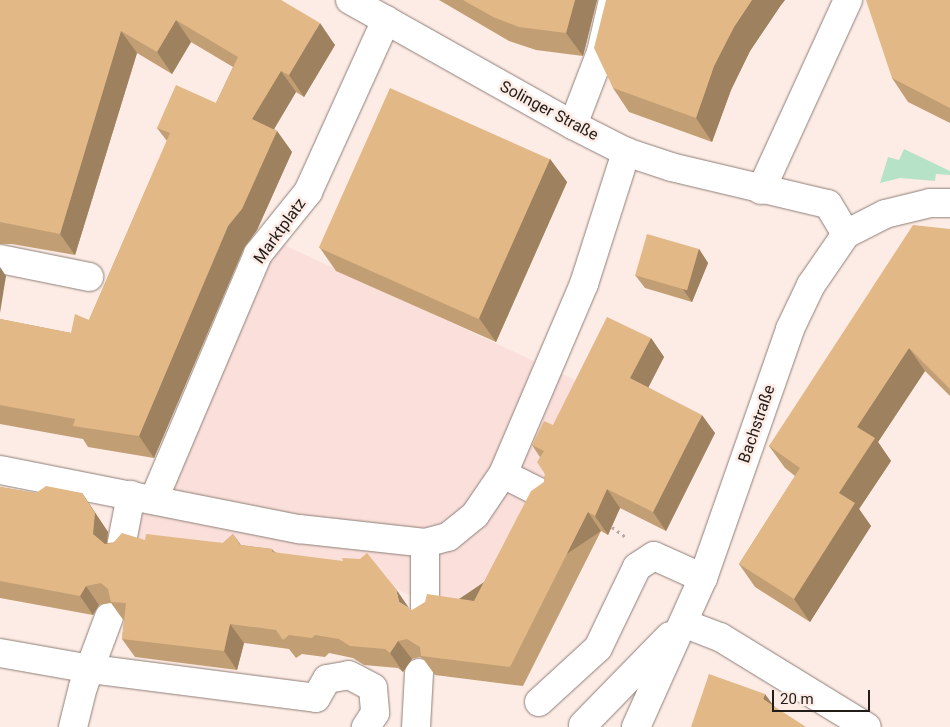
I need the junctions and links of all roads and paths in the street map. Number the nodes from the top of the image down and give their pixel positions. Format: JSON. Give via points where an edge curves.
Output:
{"nodes":[{"id":1,"x":350,"y":0,"type":"edge"},
{"id":2,"x":612,"y":0,"type":"edge"},
{"id":3,"x":848,"y":0,"type":"edge"},
{"id":4,"x":386,"y":20,"type":"junction"},
{"id":5,"x":573,"y":125,"type":"junction"},
{"id":6,"x":626,"y":152,"type":"junction"},
{"id":7,"x":761,"y":190,"type":"junction"},
{"id":8,"x":950,"y":203,"type":"edge"},
{"id":9,"x":846,"y":234,"type":"junction"},
{"id":10,"x":0,"y":259,"type":"edge"},
{"id":11,"x":89,"y":277,"type":"dead end"},
{"id":12,"x":0,"y":470,"type":"edge"},
{"id":13,"x":503,"y":474,"type":"junction"},
{"id":14,"x":543,"y":494,"type":"edge"},
{"id":15,"x":143,"y":497,"type":"junction"},
{"id":16,"x":425,"y":543,"type":"junction"},
{"id":17,"x":120,"y":547,"type":"edge"},
{"id":18,"x":703,"y":578,"type":"junction"},
{"id":19,"x":425,"y":612,"type":"edge"},
{"id":20,"x":109,"y":617,"type":"edge"},
{"id":21,"x":683,"y":623,"type":"junction"},
{"id":22,"x":0,"y":653,"type":"edge"},
{"id":23,"x":90,"y":669,"type":"junction"},
{"id":24,"x":419,"y":673,"type":"edge"},
{"id":25,"x":539,"y":702,"type":"dead end"},
{"id":26,"x":584,"y":726,"type":"edge"},
{"id":27,"x":73,"y":727,"type":"edge"},
{"id":28,"x":366,"y":727,"type":"edge"},
{"id":29,"x":416,"y":727,"type":"edge"},
{"id":30,"x":636,"y":727,"type":"edge"},
{"id":31,"x":867,"y":727,"type":"edge"}],
"edges":[{"from":1,"to":4,"type":"street","name":"Solinger Straße"},
{"from":2,"to":5,"type":"street","via":[[601,52]]},
{"from":3,"to":7,"type":"street"},
{"from":4,"to":5,"type":"street","name":"Solinger Straße"},
{"from":4,"to":15,"type":"street","name":"Marktplatz","via":[[308,192],[258,254]]},
{"from":5,"to":6,"type":"street","name":"Solinger Straße"},
{"from":6,"to":7,"type":"street","name":"Solinger Straße"},
{"from":6,"to":13,"type":"street","via":[[584,284]]},
{"from":7,"to":9,"type":"street","name":"Solinger Straße","via":[[828,204]]},
{"from":8,"to":9,"type":"street","via":[[930,203],[885,214]]},
{"from":9,"to":18,"type":"street","name":"Bachstraße","via":[[811,285],[790,329]]},
{"from":10,"to":11,"type":"street"},
{"from":12,"to":15,"type":"street"},
{"from":13,"to":14,"type":"street"},
{"from":13,"to":16,"type":"street","via":[[475,515],[448,538]]},
{"from":15,"to":16,"type":"street","via":[[299,529]]},
{"from":15,"to":17,"type":"street","name":"Marktplatz"},
{"from":16,"to":19,"type":"street"},
{"from":18,"to":21,"type":"street","name":"Bachstraße"},
{"from":18,"to":25,"type":"street","via":[[654,556],[637,567],[598,648]]},
{"from":20,"to":23,"type":"street"},
{"from":21,"to":26,"type":"street","name":"Bachstraße"},
{"from":21,"to":30,"type":"street","name":"Bachstraße"},
{"from":21,"to":31,"type":"street","via":[[720,637]]},
{"from":22,"to":23,"type":"street"},
{"from":23,"to":27,"type":"street"},
{"from":23,"to":28,"type":"street","via":[[316,698],[327,679],[349,675],[373,688],[375,713]]},
{"from":24,"to":29,"type":"street"}]}
